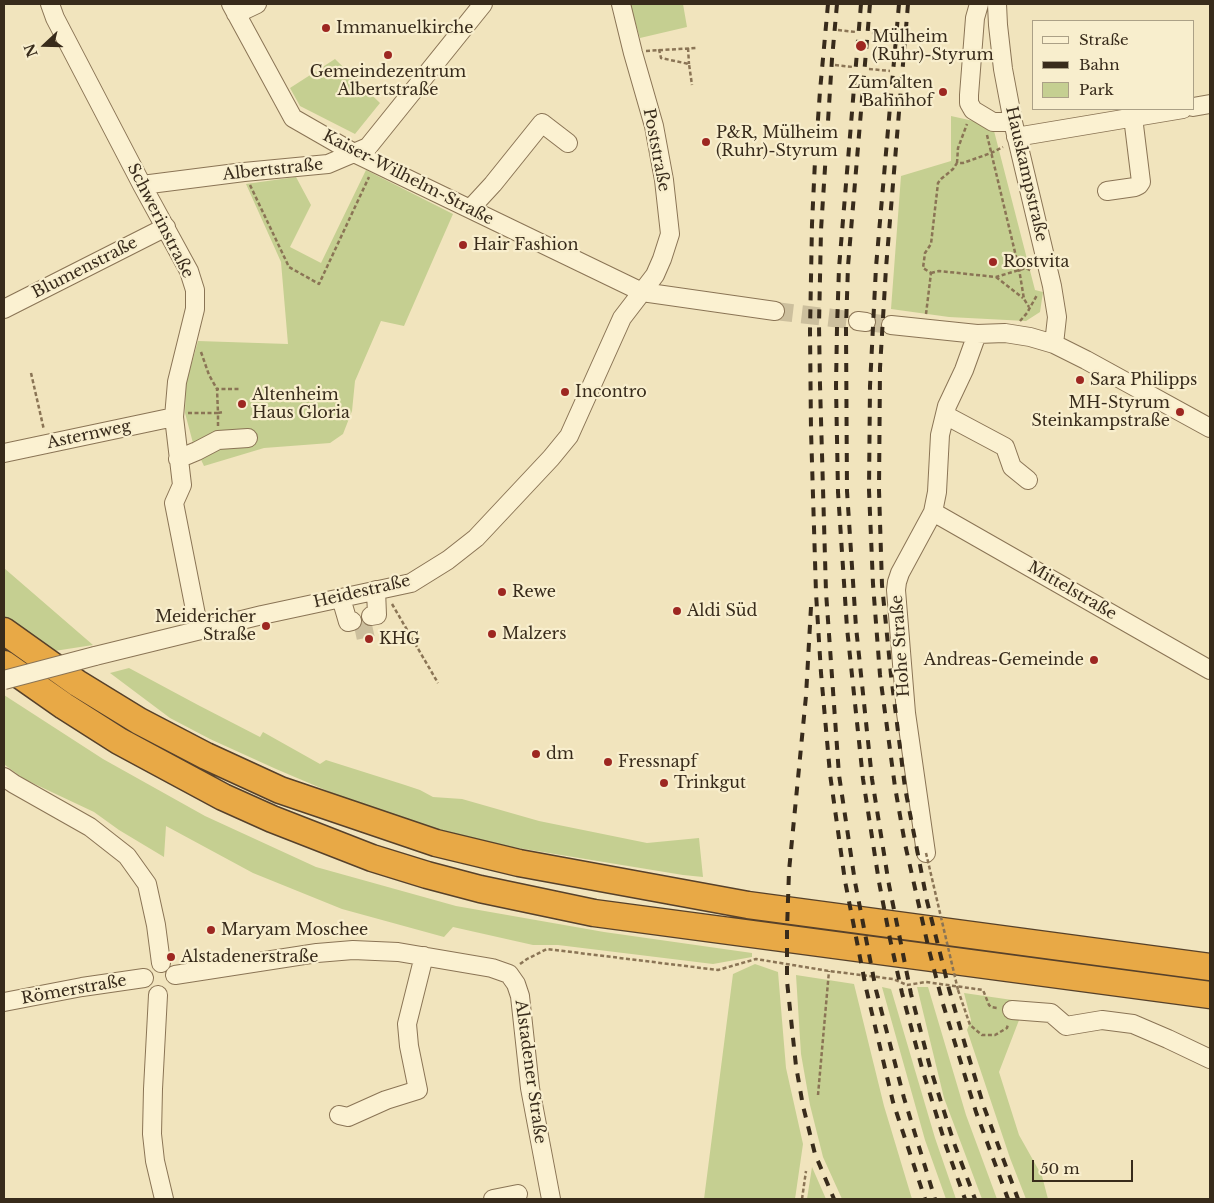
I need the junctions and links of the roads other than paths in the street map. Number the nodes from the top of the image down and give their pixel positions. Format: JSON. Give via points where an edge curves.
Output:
{"nodes":[{"id":1,"x":257,"y":4,"type":"edge"},
{"id":2,"x":483,"y":4,"type":"edge"},
{"id":3,"x":621,"y":4,"type":"edge"},
{"id":4,"x":980,"y":4,"type":"edge"},
{"id":5,"x":997,"y":4,"type":"edge"},
{"id":6,"x":54,"y":5,"type":"edge"},
{"id":7,"x":234,"y":9,"type":"edge"},
{"id":8,"x":1210,"y":104,"type":"edge"},
{"id":9,"x":1194,"y":107,"type":"edge"},
{"id":10,"x":1177,"y":110,"type":"edge"},
{"id":11,"x":1133,"y":117,"type":"junction"},
{"id":12,"x":1015,"y":130,"type":"junction"},
{"id":13,"x":568,"y":143,"type":"dead end"},
{"id":14,"x":354,"y":153,"type":"junction"},
{"id":15,"x":142,"y":186,"type":"junction"},
{"id":16,"x":1107,"y":191,"type":"dead end"},
{"id":17,"x":470,"y":209,"type":"junction"},
{"id":18,"x":166,"y":227,"type":"junction"},
{"id":19,"x":642,"y":292,"type":"junction"},
{"id":20,"x":4,"y":309,"type":"edge"},
{"id":21,"x":775,"y":311,"type":"tunnel mouth"},
{"id":22,"x":891,"y":325,"type":"tunnel mouth"},
{"id":23,"x":977,"y":334,"type":"junction"},
{"id":24,"x":1054,"y":344,"type":"junction"},
{"id":25,"x":174,"y":415,"type":"junction"},
{"id":26,"x":945,"y":415,"type":"junction"},
{"id":27,"x":1210,"y":428,"type":"edge"},
{"id":28,"x":248,"y":438,"type":"dead end"},
{"id":29,"x":4,"y":453,"type":"edge"},
{"id":30,"x":178,"y":459,"type":"junction"},
{"id":31,"x":1028,"y":480,"type":"dead end"},
{"id":32,"x":933,"y":512,"type":"junction"},
{"id":33,"x":380,"y":590,"type":"junction"},
{"id":34,"x":341,"y":598,"type":"junction"},
{"id":35,"x":374,"y":619,"type":"dead end"},
{"id":36,"x":352,"y":625,"type":"dead end"},
{"id":37,"x":199,"y":630,"type":"junction"},
{"id":38,"x":4,"y":631,"type":"edge"},
{"id":39,"x":4,"y":664,"type":"edge"},
{"id":40,"x":1210,"y":670,"type":"edge"},
{"id":41,"x":4,"y":680,"type":"edge"},
{"id":42,"x":4,"y":777,"type":"edge"},
{"id":43,"x":926,"y":853,"type":"road end"},
{"id":44,"x":424,"y":956,"type":"junction"},
{"id":45,"x":161,"y":963,"type":"junction"},
{"id":46,"x":1210,"y":967,"type":"edge"},
{"id":47,"x":175,"y":975,"type":"junction"},
{"id":48,"x":144,"y":978,"type":"junction"},
{"id":49,"x":158,"y":994,"type":"junction"},
{"id":50,"x":1210,"y":995,"type":"edge"},
{"id":51,"x":4,"y":1002,"type":"edge"},
{"id":52,"x":1012,"y":1010,"type":"road end"},
{"id":53,"x":1210,"y":1059,"type":"edge"},
{"id":54,"x":339,"y":1115,"type":"dead end"},
{"id":55,"x":518,"y":1194,"type":"dead end"},
{"id":56,"x":164,"y":1199,"type":"edge"},
{"id":57,"x":493,"y":1199,"type":"edge"},
{"id":58,"x":551,"y":1199,"type":"edge"}],
"edges":[{"from":1,"to":7,"type":"street"},
{"from":2,"to":14,"type":"street","name":"Albertstraße","via":[[368,147]]},
{"from":3,"to":19,"type":"street","name":"Poststraße","via":[[654,126],[670,234],[655,275]]},
{"from":4,"to":12,"type":"street","via":[[975,18],[970,103],[973,110]]},
{"from":5,"to":12,"type":"street","name":"Hauskampstraße","via":[[1003,69]]},
{"from":6,"to":15,"type":"street","name":"Schwerinstraße","via":[[55,18]]},
{"from":7,"to":14,"type":"street","name":"Kaiser-Wilhelm-Straße","via":[[293,118]]},
{"from":8,"to":9,"type":"street"},
{"from":10,"to":11,"type":"street"},
{"from":11,"to":12,"type":"street"},
{"from":11,"to":16,"type":"street","via":[[1141,182],[1135,187]]},
{"from":12,"to":24,"type":"street","name":"Hauskampstraße","via":[[1052,286],[1057,317]]},
{"from":13,"to":17,"type":"street","via":[[542,123]]},
{"from":14,"to":15,"type":"street","name":"Albertstraße","via":[[328,164]]},
{"from":14,"to":17,"type":"street","name":"Kaiser-Wilhelm-Straße"},
{"from":15,"to":18,"type":"street","name":"Schwerinstraße"},
{"from":17,"to":19,"type":"street","name":"Kaiser-Wilhelm-Straße"},
{"from":18,"to":20,"type":"street","name":"Blumenstraße"},
{"from":18,"to":25,"type":"street","name":"Schwerinstraße","via":[[195,290],[195,309],[177,382]]},
{"from":19,"to":21,"type":"street","name":"Kaiser-Wilhelm-Straße"},
{"from":19,"to":33,"type":"street","name":"Heidestraße","via":[[622,318],[569,436],[551,458],[461,550],[411,583]]},
{"from":22,"to":23,"type":"street"},
{"from":23,"to":24,"type":"street","via":[[1005,333]]},
{"from":23,"to":26,"type":"street","name":"Hohe Straße"},
{"from":24,"to":27,"type":"street"},
{"from":25,"to":29,"type":"street","name":"Asternweg"},
{"from":25,"to":30,"type":"street","name":"Schwerinstraße"},
{"from":26,"to":31,"type":"street","via":[[1005,447],[1012,467]]},
{"from":26,"to":32,"type":"street","name":"Hohe Straße","via":[[940,435]]},
{"from":28,"to":30,"type":"street","via":[[218,440]]},
{"from":30,"to":37,"type":"street","name":"Schwerinstraße","via":[[182,485],[174,503]]},
{"from":32,"to":40,"type":"street","name":"Mittelstraße"},
{"from":32,"to":43,"type":"street","name":"Hohe Straße","via":[[900,573],[896,590],[906,713]]},
{"from":33,"to":34,"type":"street","name":"Heidestraße"},
{"from":33,"to":35,"type":"street"},
{"from":34,"to":36,"type":"street"},
{"from":34,"to":37,"type":"street","name":"Heidestraße"},
{"from":37,"to":41,"type":"street","name":"Heidestraße","bridge":true},
{"from":38,"to":46,"type":"highway","via":[[77,683],[206,756],[280,790],[436,843],[519,863],[748,905]]},
{"from":39,"to":50,"type":"highway","via":[[119,741],[223,797],[372,858],[427,875],[594,912]]},
{"from":42,"to":45,"type":"street","via":[[90,827],[127,856],[146,884]]},
{"from":44,"to":47,"type":"street","via":[[353,950]]},
{"from":44,"to":54,"type":"street","via":[[407,1024],[418,1090],[348,1117]]},
{"from":44,"to":58,"type":"street","name":"Alstadener Straße","via":[[492,968],[509,974],[516,984],[530,1088]]},
{"from":45,"to":47,"type":"street","via":[[170,967]]},
{"from":45,"to":48,"type":"street","via":[[146,970]]},
{"from":47,"to":49,"type":"street","via":[[174,985],[168,992]]},
{"from":48,"to":49,"type":"street","via":[[151,992]]},
{"from":48,"to":51,"type":"street","name":"Römerstraße"},
{"from":49,"to":56,"type":"street","via":[[152,1134]]},
{"from":52,"to":53,"type":"street","via":[[1051,1014],[1066,1026],[1102,1020],[1133,1024]]},
{"from":55,"to":57,"type":"street"}]}
